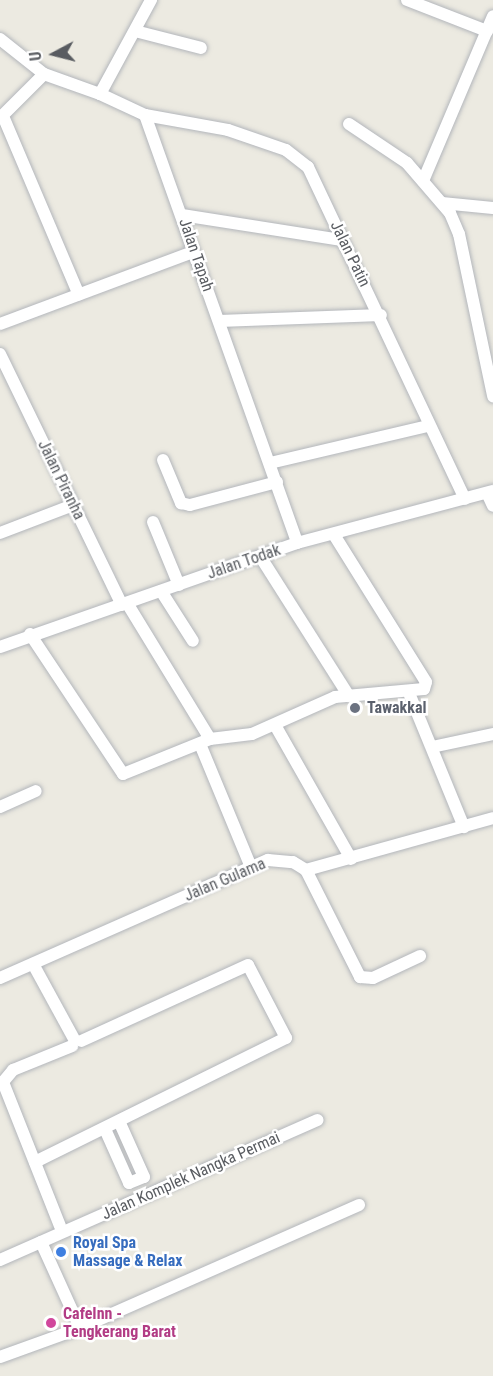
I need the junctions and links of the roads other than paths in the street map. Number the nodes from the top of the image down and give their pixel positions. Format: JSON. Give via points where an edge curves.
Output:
{"nodes":[{"id":1,"x":151,"y":0,"type":"edge"},
{"id":2,"x":407,"y":0,"type":"edge"},
{"id":3,"x":493,"y":16,"type":"edge"},
{"id":4,"x":487,"y":31,"type":"junction"},
{"id":5,"x":135,"y":32,"type":"junction"},
{"id":6,"x":0,"y":39,"type":"edge"},
{"id":7,"x":201,"y":48,"type":"dead end"},
{"id":8,"x":44,"y":74,"type":"junction"},
{"id":9,"x":100,"y":94,"type":"junction"},
{"id":10,"x":145,"y":115,"type":"junction"},
{"id":11,"x":1,"y":117,"type":"edge"},
{"id":12,"x":349,"y":124,"type":"dead end"},
{"id":13,"x":423,"y":182,"type":"junction"},
{"id":14,"x":442,"y":203,"type":"junction"},
{"id":15,"x":493,"y":208,"type":"edge"},
{"id":16,"x":182,"y":215,"type":"junction"},
{"id":17,"x":342,"y":240,"type":"junction"},
{"id":18,"x":193,"y":252,"type":"junction"},
{"id":19,"x":79,"y":295,"type":"junction"},
{"id":20,"x":381,"y":315,"type":"junction"},
{"id":21,"x":219,"y":321,"type":"junction"},
{"id":22,"x":0,"y":324,"type":"edge"},
{"id":23,"x":0,"y":354,"type":"edge"},
{"id":24,"x":493,"y":396,"type":"edge"},
{"id":25,"x":428,"y":426,"type":"junction"},
{"id":26,"x":163,"y":460,"type":"dead end"},
{"id":27,"x":270,"y":463,"type":"junction"},
{"id":28,"x":277,"y":482,"type":"junction"},
{"id":29,"x":490,"y":492,"type":"edge"},
{"id":30,"x":465,"y":499,"type":"junction"},
{"id":31,"x":73,"y":505,"type":"junction"},
{"id":32,"x":493,"y":506,"type":"edge"},
{"id":33,"x":153,"y":522,"type":"dead end"},
{"id":34,"x":0,"y":533,"type":"edge"},
{"id":35,"x":334,"y":536,"type":"junction"},
{"id":36,"x":297,"y":543,"type":"junction"},
{"id":37,"x":260,"y":556,"type":"junction"},
{"id":38,"x":179,"y":585,"type":"junction"},
{"id":39,"x":161,"y":591,"type":"junction"},
{"id":40,"x":124,"y":604,"type":"junction"},
{"id":41,"x":30,"y":634,"type":"junction"},
{"id":42,"x":194,"y":641,"type":"dead end"},
{"id":43,"x":0,"y":647,"type":"edge"},
{"id":44,"x":409,"y":693,"type":"junction"},
{"id":45,"x":349,"y":696,"type":"junction"},
{"id":46,"x":275,"y":725,"type":"junction"},
{"id":47,"x":493,"y":734,"type":"edge"},
{"id":48,"x":205,"y":742,"type":"junction"},
{"id":49,"x":432,"y":747,"type":"junction"},
{"id":50,"x":36,"y":791,"type":"dead end"},
{"id":51,"x":0,"y":807,"type":"edge"},
{"id":52,"x":493,"y":818,"type":"edge"},
{"id":53,"x":464,"y":827,"type":"junction"},
{"id":54,"x":351,"y":859,"type":"junction"},
{"id":55,"x":251,"y":867,"type":"junction"},
{"id":56,"x":306,"y":870,"type":"junction"},
{"id":57,"x":420,"y":956,"type":"dead end"},
{"id":58,"x":33,"y":964,"type":"junction"},
{"id":59,"x":0,"y":978,"type":"edge"},
{"id":60,"x":76,"y":1042,"type":"junction"},
{"id":61,"x":317,"y":1120,"type":"dead end"},
{"id":62,"x":119,"y":1121,"type":"junction"},
{"id":63,"x":105,"y":1129,"type":"junction"},
{"id":64,"x":35,"y":1162,"type":"junction"},
{"id":65,"x":359,"y":1205,"type":"dead end"},
{"id":66,"x":60,"y":1226,"type":"dead end"},
{"id":67,"x":41,"y":1242,"type":"junction"},
{"id":68,"x":0,"y":1260,"type":"edge"},
{"id":69,"x":80,"y":1328,"type":"junction"},
{"id":70,"x":0,"y":1357,"type":"edge"}],
"edges":[{"from":1,"to":5,"type":"street"},
{"from":2,"to":4,"type":"street"},
{"from":3,"to":4,"type":"street"},
{"from":4,"to":13,"type":"street"},
{"from":5,"to":7,"type":"street"},
{"from":5,"to":9,"type":"street"},
{"from":6,"to":8,"type":"street"},
{"from":8,"to":9,"type":"street"},
{"from":8,"to":11,"type":"street"},
{"from":9,"to":10,"type":"street"},
{"from":10,"to":16,"type":"street","name":"Jalan Tapah"},
{"from":10,"to":17,"type":"street","name":"Jalan Patin","via":[[228,130],[299,157],[317,182]]},
{"from":11,"to":19,"type":"street"},
{"from":12,"to":13,"type":"street","via":[[397,155]]},
{"from":13,"to":14,"type":"street"},
{"from":14,"to":15,"type":"street"},
{"from":14,"to":24,"type":"street","via":[[459,234]]},
{"from":16,"to":17,"type":"street"},
{"from":16,"to":18,"type":"street","name":"Jalan Tapah"},
{"from":17,"to":20,"type":"street","name":"Jalan Patin"},
{"from":18,"to":19,"type":"street"},
{"from":18,"to":21,"type":"street","name":"Jalan Tapah"},
{"from":19,"to":22,"type":"street"},
{"from":20,"to":21,"type":"street"},
{"from":20,"to":25,"type":"street","name":"Jalan Patin"},
{"from":21,"to":27,"type":"street","name":"Jalan Tapah"},
{"from":23,"to":31,"type":"street","name":"Jalan Piranha"},
{"from":25,"to":27,"type":"street"},
{"from":25,"to":30,"type":"street","name":"Jalan Patin"},
{"from":26,"to":28,"type":"street","via":[[181,503],[190,506]]},
{"from":27,"to":28,"type":"street","name":"Jalan Tapah"},
{"from":28,"to":36,"type":"street","name":"Jalan Tapah"},
{"from":29,"to":30,"type":"street","name":"Jalan Todak"},
{"from":29,"to":32,"type":"street"},
{"from":30,"to":35,"type":"street","name":"Jalan Todak"},
{"from":31,"to":34,"type":"street"},
{"from":31,"to":40,"type":"street","name":"Jalan Piranha"},
{"from":33,"to":38,"type":"street"},
{"from":35,"to":36,"type":"street","name":"Jalan Todak"},
{"from":35,"to":44,"type":"street","via":[[426,682],[424,689]]},
{"from":36,"to":37,"type":"street","name":"Jalan Todak"},
{"from":37,"to":38,"type":"street","name":"Jalan Todak"},
{"from":37,"to":45,"type":"street"},
{"from":38,"to":39,"type":"street","name":"Jalan Todak"},
{"from":39,"to":40,"type":"street","name":"Jalan Todak"},
{"from":39,"to":42,"type":"street"},
{"from":40,"to":41,"type":"street","name":"Jalan Todak"},
{"from":40,"to":48,"type":"street","name":"Jalan Piranha"},
{"from":41,"to":43,"type":"street","name":"Jalan Todak"},
{"from":41,"to":48,"type":"street","via":[[123,774]]},
{"from":44,"to":45,"type":"street"},
{"from":44,"to":49,"type":"street"},
{"from":45,"to":46,"type":"street","via":[[335,697]]},
{"from":46,"to":48,"type":"street"},
{"from":46,"to":54,"type":"street"},
{"from":47,"to":49,"type":"street"},
{"from":48,"to":55,"type":"street","name":"Jalan Piranha"},
{"from":49,"to":53,"type":"street"},
{"from":50,"to":51,"type":"street"},
{"from":52,"to":53,"type":"street"},
{"from":53,"to":54,"type":"street"},
{"from":54,"to":56,"type":"street"},
{"from":55,"to":56,"type":"street","name":"Jalan Gulama","via":[[284,860]]},
{"from":55,"to":58,"type":"street","name":"Jalan Gulama"},
{"from":56,"to":57,"type":"street","via":[[360,976],[373,978]]},
{"from":58,"to":59,"type":"street","name":"Jalan Gulama"},
{"from":58,"to":60,"type":"street"},
{"from":60,"to":62,"type":"street","via":[[248,965],[285,1034],[282,1042]]},
{"from":60,"to":64,"type":"street","via":[[13,1070],[3,1082]]},
{"from":61,"to":67,"type":"street","name":"Jalan Komplek Nangka Permai"},
{"from":62,"to":63,"type":"street"},
{"from":62,"to":63,"type":"street","via":[[144,1177],[129,1183]]},
{"from":63,"to":64,"type":"street"},
{"from":64,"to":66,"type":"street"},
{"from":65,"to":69,"type":"street"},
{"from":67,"to":68,"type":"street","name":"Jalan Komplek Nangka Permai"},
{"from":67,"to":69,"type":"street"},
{"from":69,"to":70,"type":"street"}]}
